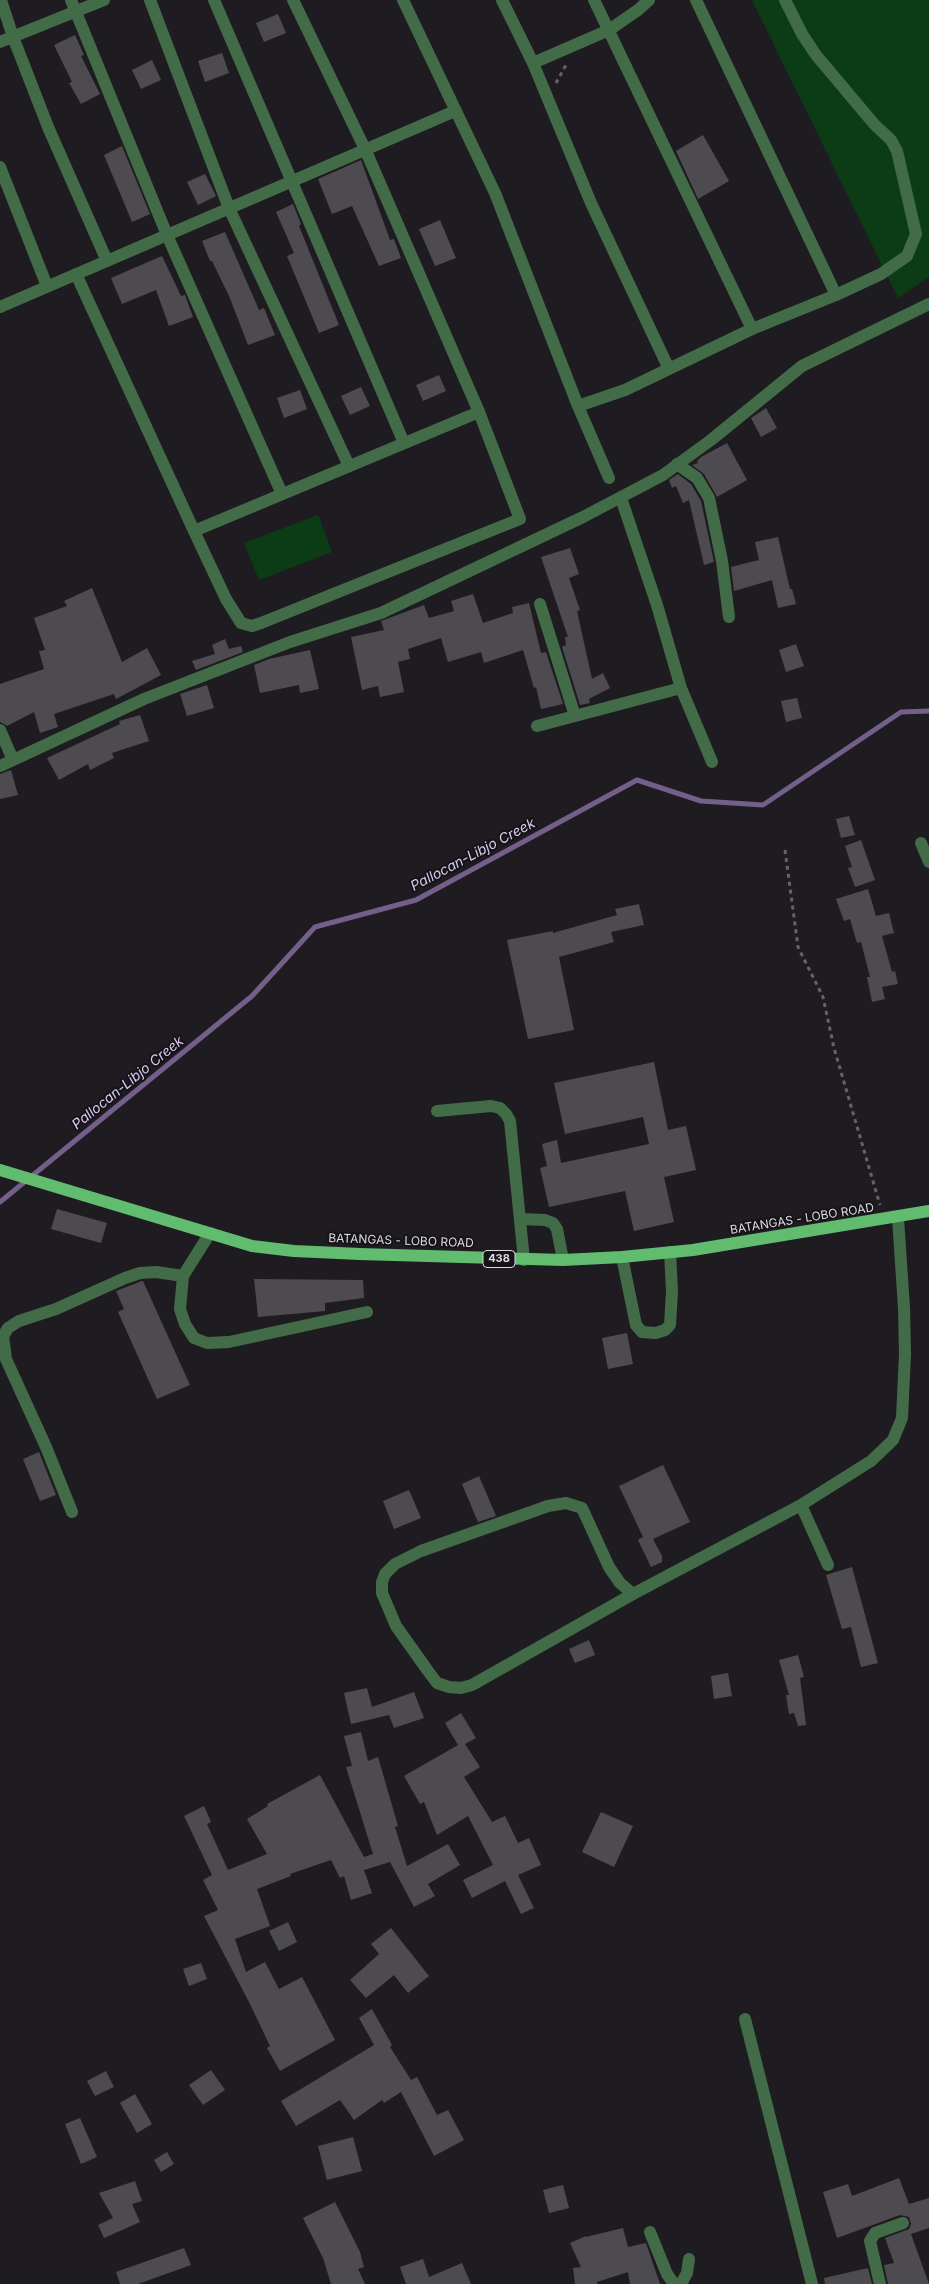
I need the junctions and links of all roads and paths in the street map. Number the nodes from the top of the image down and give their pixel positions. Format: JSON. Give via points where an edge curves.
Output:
{"nodes":[{"id":1,"x":1,"y":0,"type":"edge"},
{"id":2,"x":104,"y":0,"type":"edge"},
{"id":3,"x":150,"y":0,"type":"edge"},
{"id":4,"x":214,"y":0,"type":"edge"},
{"id":5,"x":293,"y":0,"type":"edge"},
{"id":6,"x":403,"y":0,"type":"edge"},
{"id":7,"x":502,"y":0,"type":"edge"},
{"id":8,"x":594,"y":0,"type":"edge"},
{"id":9,"x":649,"y":0,"type":"edge"},
{"id":10,"x":696,"y":0,"type":"edge"},
{"id":11,"x":786,"y":0,"type":"edge"},
{"id":12,"x":74,"y":6,"type":"edge"},
{"id":13,"x":608,"y":30,"type":"junction"},
{"id":14,"x":13,"y":37,"type":"junction"},
{"id":15,"x":0,"y":42,"type":"edge"},
{"id":16,"x":570,"y":60,"type":"dead end"},
{"id":17,"x":533,"y":63,"type":"junction"},
{"id":18,"x":548,"y":99,"type":"junction"},
{"id":19,"x":455,"y":111,"type":"junction"},
{"id":20,"x":366,"y":150,"type":"junction"},
{"id":21,"x":0,"y":167,"type":"edge"},
{"id":22,"x":292,"y":181,"type":"junction"},
{"id":23,"x":228,"y":208,"type":"junction"},
{"id":24,"x":167,"y":235,"type":"junction"},
{"id":25,"x":107,"y":260,"type":"junction"},
{"id":26,"x":76,"y":274,"type":"junction"},
{"id":27,"x":47,"y":286,"type":"junction"},
{"id":28,"x":836,"y":295,"type":"junction"},
{"id":29,"x":929,"y":304,"type":"edge"},
{"id":30,"x":0,"y":306,"type":"edge"},
{"id":31,"x":752,"y":329,"type":"junction"},
{"id":32,"x":669,"y":369,"type":"junction"},
{"id":33,"x":578,"y":406,"type":"junction"},
{"id":34,"x":479,"y":412,"type":"junction"},
{"id":35,"x":404,"y":443,"type":"junction"},
{"id":36,"x":677,"y":464,"type":"junction"},
{"id":37,"x":349,"y":466,"type":"junction"},
{"id":38,"x":609,"y":478,"type":"dead end"},
{"id":39,"x":282,"y":494,"type":"junction"},
{"id":40,"x":621,"y":498,"type":"junction"},
{"id":41,"x":194,"y":531,"type":"junction"},
{"id":42,"x":540,"y":604,"type":"dead end"},
{"id":43,"x":729,"y":617,"type":"dead end"},
{"id":44,"x":681,"y":688,"type":"junction"},
{"id":45,"x":575,"y":716,"type":"junction"},
{"id":46,"x":537,"y":726,"type":"dead end"},
{"id":47,"x":0,"y":730,"type":"edge"},
{"id":48,"x":13,"y":760,"type":"junction"},
{"id":49,"x":712,"y":762,"type":"dead end"},
{"id":50,"x":0,"y":766,"type":"edge"},
{"id":51,"x":921,"y":843,"type":"dead end"},
{"id":52,"x":785,"y":850,"type":"dead end"},
{"id":53,"x":929,"y":862,"type":"edge"},
{"id":54,"x":437,"y":1111,"type":"dead end"},
{"id":55,"x":4,"y":1170,"type":"edge"},
{"id":56,"x":929,"y":1212,"type":"edge"},
{"id":57,"x":898,"y":1218,"type":"junction"},
{"id":58,"x":521,"y":1219,"type":"junction"},
{"id":59,"x":884,"y":1220,"type":"junction"},
{"id":60,"x":210,"y":1233,"type":"junction"},
{"id":61,"x":670,"y":1252,"type":"junction"},
{"id":62,"x":622,"y":1257,"type":"junction"},
{"id":63,"x":524,"y":1260,"type":"junction"},
{"id":64,"x":563,"y":1260,"type":"junction"},
{"id":65,"x":183,"y":1276,"type":"junction"},
{"id":66,"x":366,"y":1312,"type":"dead end"},
{"id":67,"x":801,"y":1505,"type":"junction"},
{"id":68,"x":72,"y":1512,"type":"dead end"},
{"id":69,"x":828,"y":1565,"type":"dead end"},
{"id":70,"x":633,"y":1594,"type":"junction"},
{"id":71,"x":745,"y":2019,"type":"dead end"},
{"id":72,"x":903,"y":2223,"type":"dead end"},
{"id":73,"x":650,"y":2232,"type":"dead end"},
{"id":74,"x":689,"y":2259,"type":"dead end"},
{"id":75,"x":674,"y":2284,"type":"edge"},
{"id":76,"x":681,"y":2284,"type":"edge"},
{"id":77,"x":812,"y":2284,"type":"edge"},
{"id":78,"x":880,"y":2284,"type":"edge"}],
"edges":[{"from":1,"to":14,"type":"street"},
{"from":2,"to":12,"type":"street"},
{"from":3,"to":23,"type":"street"},
{"from":4,"to":22,"type":"street"},
{"from":5,"to":20,"type":"street"},
{"from":6,"to":19,"type":"street"},
{"from":7,"to":17,"type":"street"},
{"from":8,"to":13,"type":"street"},
{"from":9,"to":13,"type":"street"},
{"from":10,"to":28,"type":"street"},
{"from":11,"to":28,"type":"street","via":[[802,34],[816,54],[891,140],[897,151],[916,234],[907,256],[882,274]]},
{"from":12,"to":14,"type":"street"},
{"from":12,"to":24,"type":"street"},
{"from":13,"to":17,"type":"street"},
{"from":13,"to":31,"type":"street"},
{"from":14,"to":15,"type":"street"},
{"from":14,"to":25,"type":"street","via":[[48,127]]},
{"from":16,"to":18,"type":"path"},
{"from":17,"to":18,"type":"street"},
{"from":18,"to":32,"type":"street","via":[[591,202]]},
{"from":19,"to":20,"type":"street"},
{"from":19,"to":33,"type":"street","via":[[498,201]]},
{"from":20,"to":22,"type":"street"},
{"from":20,"to":34,"type":"street"},
{"from":21,"to":27,"type":"street"},
{"from":22,"to":23,"type":"street"},
{"from":22,"to":35,"type":"street"},
{"from":23,"to":24,"type":"street"},
{"from":23,"to":37,"type":"street"},
{"from":24,"to":25,"type":"street"},
{"from":24,"to":39,"type":"street"},
{"from":25,"to":26,"type":"street"},
{"from":26,"to":27,"type":"street"},
{"from":26,"to":41,"type":"street"},
{"from":27,"to":30,"type":"street"},
{"from":28,"to":31,"type":"street"},
{"from":29,"to":36,"type":"street","via":[[802,366]]},
{"from":31,"to":32,"type":"street"},
{"from":32,"to":33,"type":"street","via":[[625,390]]},
{"from":33,"to":38,"type":"street"},
{"from":34,"to":35,"type":"street"},
{"from":34,"to":41,"type":"street","via":[[520,519],[252,626],[240,623],[235,615]]},
{"from":35,"to":37,"type":"street"},
{"from":36,"to":40,"type":"street"},
{"from":36,"to":43,"type":"street","via":[[697,478],[709,498]]},
{"from":37,"to":39,"type":"street"},
{"from":39,"to":41,"type":"street"},
{"from":40,"to":44,"type":"street"},
{"from":40,"to":48,"type":"street","via":[[381,613],[290,642],[144,700]]},
{"from":42,"to":45,"type":"street"},
{"from":44,"to":45,"type":"street"},
{"from":44,"to":49,"type":"street"},
{"from":45,"to":46,"type":"street"},
{"from":47,"to":48,"type":"street"},
{"from":48,"to":50,"type":"street"},
{"from":51,"to":53,"type":"street"},
{"from":52,"to":59,"type":"path","via":[[798,947],[823,996],[834,1048]]},
{"from":54,"to":58,"type":"street","via":[[491,1106],[506,1114],[510,1121]]},
{"from":55,"to":60,"type":"main road","name":"BATANGAS - LOBO ROAD","number":"438"},
{"from":56,"to":57,"type":"main road","name":"BATANGAS - LOBO ROAD","number":"438"},
{"from":57,"to":59,"type":"main road","name":"BATANGAS - LOBO ROAD","number":"438"},
{"from":57,"to":67,"type":"street","via":[[904,1326],[902,1418],[893,1440],[871,1461]]},
{"from":58,"to":63,"type":"street"},
{"from":58,"to":64,"type":"street","via":[[553,1223]]},
{"from":59,"to":61,"type":"main road","name":"BATANGAS - LOBO ROAD","number":"438"},
{"from":60,"to":63,"type":"main road","name":"BATANGAS - LOBO ROAD","number":"438","via":[[252,1246],[294,1251]]},
{"from":60,"to":65,"type":"street"},
{"from":61,"to":62,"type":"main road","name":"BATANGAS - LOBO ROAD","number":"438"},
{"from":61,"to":62,"type":"street","via":[[670,1325],[656,1333],[642,1332],[636,1326]]},
{"from":62,"to":64,"type":"main road","name":"BATANGAS - LOBO ROAD","number":"438"},
{"from":63,"to":64,"type":"main road","name":"BATANGAS - LOBO ROAD","number":"438"},
{"from":65,"to":66,"type":"street","via":[[180,1309],[185,1324],[194,1338],[207,1344],[230,1342]]},
{"from":65,"to":68,"type":"street","via":[[156,1272],[125,1278],[56,1309],[20,1321],[8,1328],[3,1336],[6,1359]]},
{"from":67,"to":69,"type":"street"},
{"from":67,"to":70,"type":"street"},
{"from":70,"to":70,"type":"street","via":[[472,1685],[449,1688],[438,1683],[396,1626],[382,1593],[382,1582],[395,1564],[421,1552],[548,1506],[566,1503],[582,1508],[609,1567]]},
{"from":71,"to":77,"type":"street"},
{"from":72,"to":78,"type":"street","via":[[875,2233],[870,2242]]},
{"from":73,"to":75,"type":"street"},
{"from":74,"to":76,"type":"street","via":[[687,2274]]}]}
